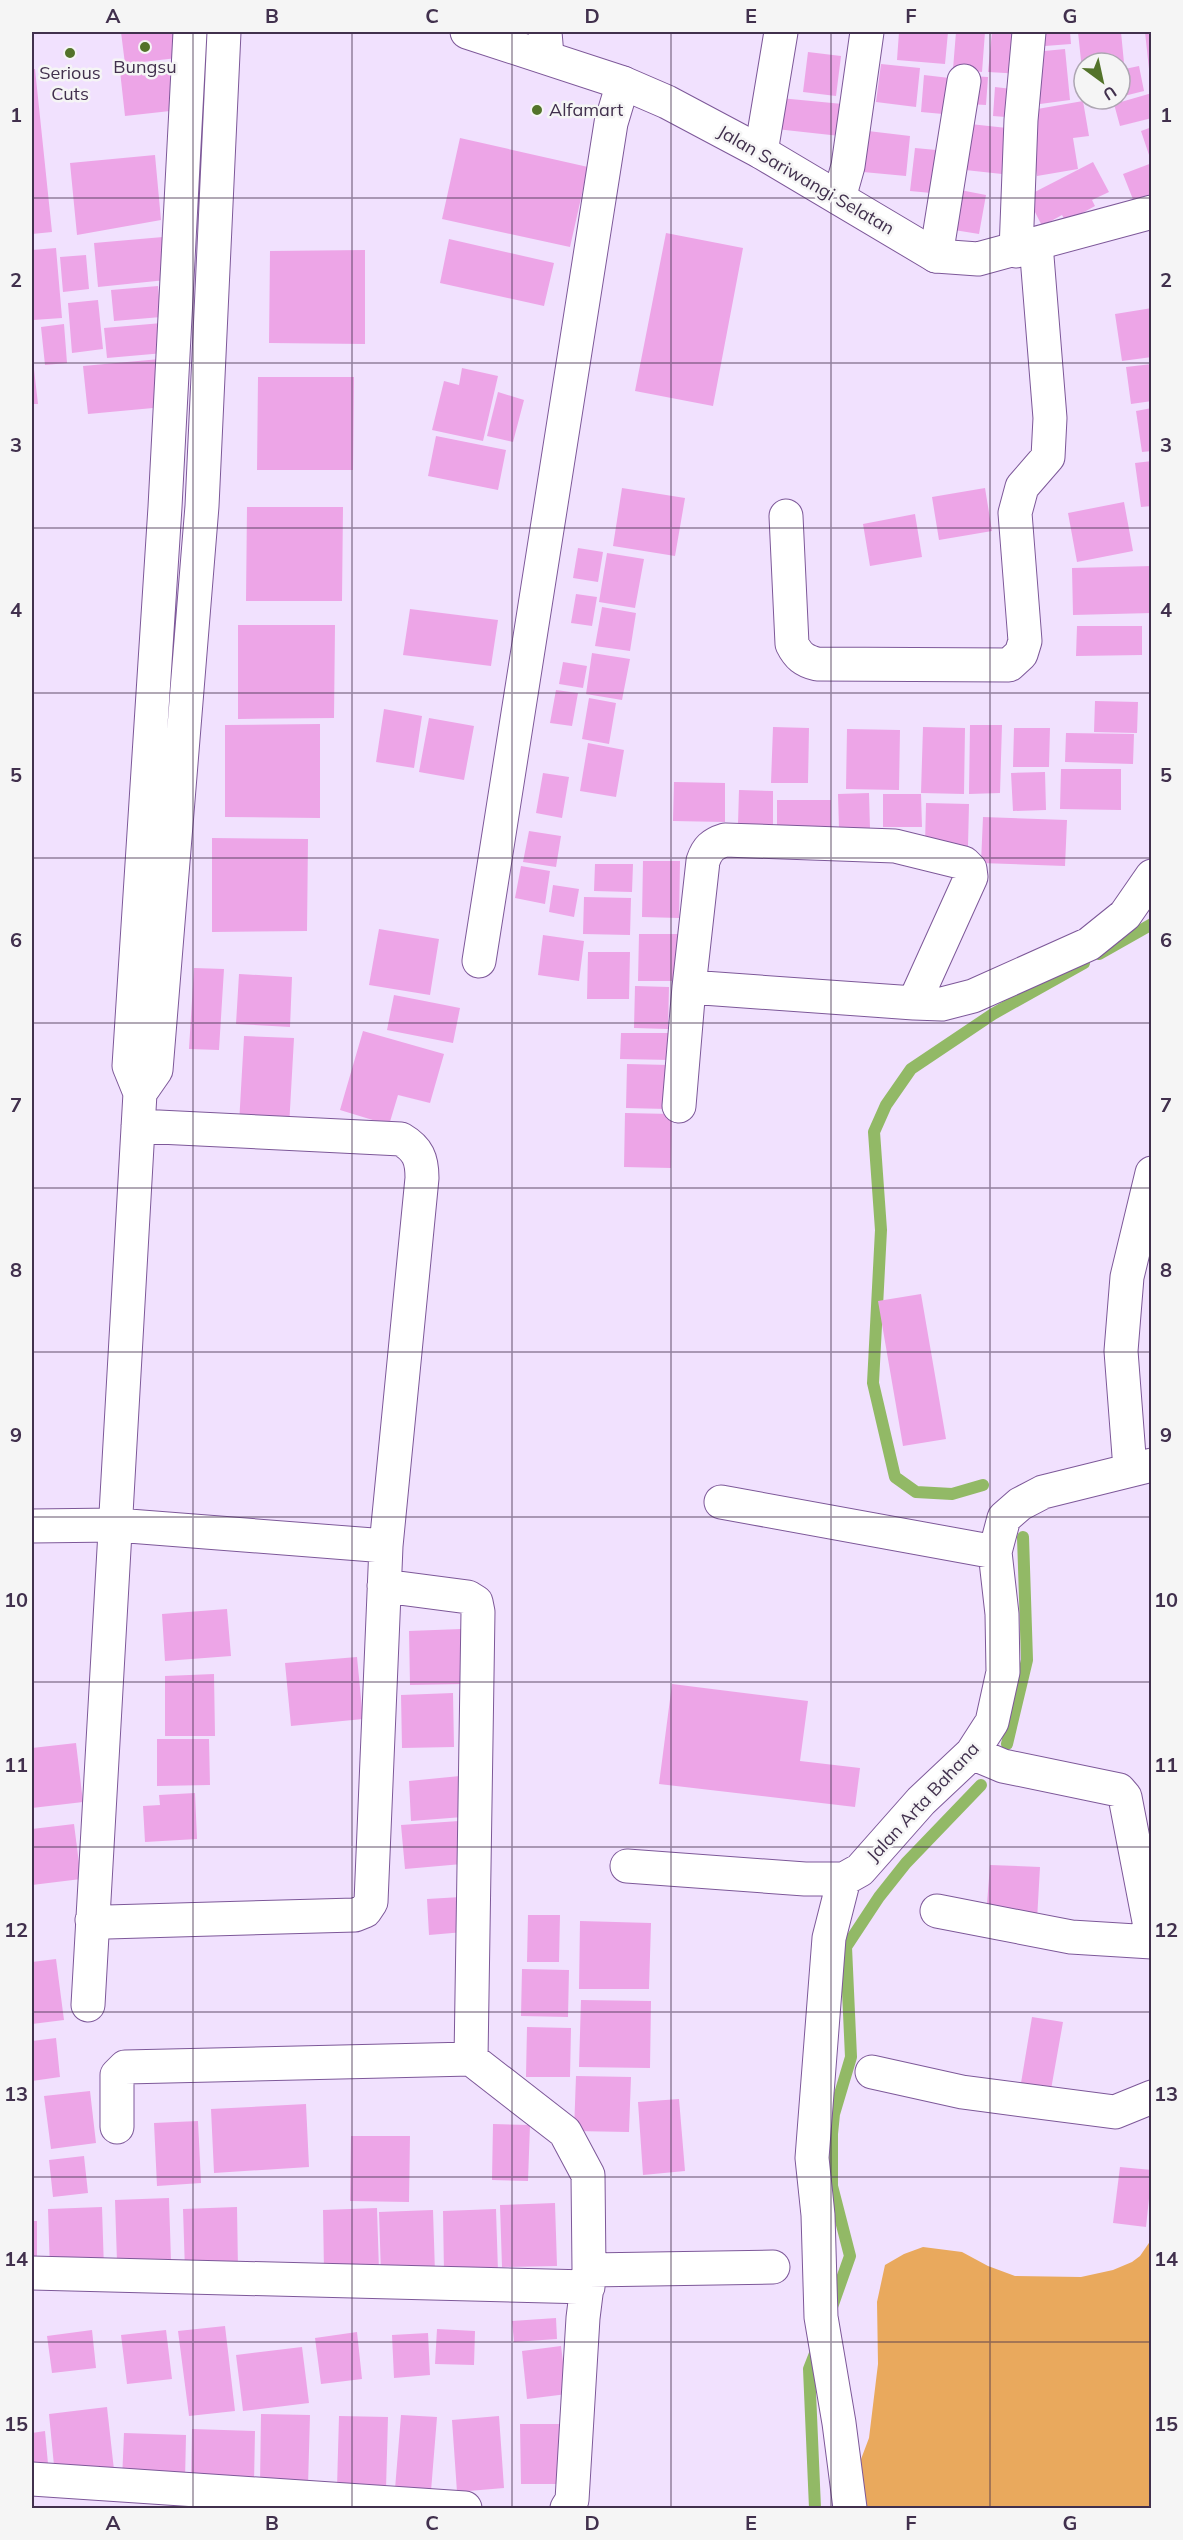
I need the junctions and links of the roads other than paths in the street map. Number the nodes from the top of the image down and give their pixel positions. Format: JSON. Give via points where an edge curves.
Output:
{"nodes":[{"id":1,"x":190,"y":32,"type":"edge"},
{"id":2,"x":224,"y":32,"type":"edge"},
{"id":3,"x":467,"y":32,"type":"edge"},
{"id":4,"x":782,"y":32,"type":"edge"},
{"id":5,"x":867,"y":32,"type":"edge"},
{"id":6,"x":1029,"y":32,"type":"edge"},
{"id":7,"x":546,"y":44,"type":"edge"},
{"id":8,"x":964,"y":81,"type":"dead end"},
{"id":9,"x":623,"y":83,"type":"junction"},
{"id":10,"x":761,"y":152,"type":"junction"},
{"id":11,"x":839,"y":198,"type":"junction"},
{"id":12,"x":1152,"y":212,"type":"edge"},
{"id":13,"x":1026,"y":247,"type":"junction"},
{"id":14,"x":936,"y":256,"type":"junction"},
{"id":15,"x":202,"y":506,"type":"junction"},
{"id":16,"x":165,"y":507,"type":"junction"},
{"id":17,"x":786,"y":516,"type":"dead end"},
{"id":18,"x":1152,"y":876,"type":"edge"},
{"id":19,"x":479,"y":961,"type":"dead end"},
{"id":20,"x":689,"y":987,"type":"junction"},
{"id":21,"x":914,"y":1003,"type":"junction"},
{"id":22,"x":140,"y":1093,"type":"junction"},
{"id":23,"x":680,"y":1106,"type":"dead end"},
{"id":24,"x":138,"y":1126,"type":"junction"},
{"id":25,"x":1152,"y":1173,"type":"edge"},
{"id":26,"x":1141,"y":1467,"type":"edge"},
{"id":27,"x":721,"y":1502,"type":"dead end"},
{"id":28,"x":32,"y":1526,"type":"edge"},
{"id":29,"x":116,"y":1526,"type":"junction"},
{"id":30,"x":386,"y":1546,"type":"junction"},
{"id":31,"x":995,"y":1552,"type":"junction"},
{"id":32,"x":384,"y":1586,"type":"junction"},
{"id":33,"x":972,"y":1753,"type":"junction"},
{"id":34,"x":627,"y":1866,"type":"dead end"},
{"id":35,"x":844,"y":1879,"type":"junction"},
{"id":36,"x":937,"y":1911,"type":"dead end"},
{"id":37,"x":92,"y":1920,"type":"junction"},
{"id":38,"x":1152,"y":1937,"type":"edge"},
{"id":39,"x":1152,"y":1942,"type":"edge"},
{"id":40,"x":88,"y":2005,"type":"dead end"},
{"id":41,"x":471,"y":2059,"type":"junction"},
{"id":42,"x":872,"y":2072,"type":"dead end"},
{"id":43,"x":1152,"y":2097,"type":"edge"},
{"id":44,"x":117,"y":2127,"type":"dead end"},
{"id":45,"x":773,"y":2267,"type":"dead end"},
{"id":46,"x":32,"y":2273,"type":"edge"},
{"id":47,"x":589,"y":2278,"type":"junction"},
{"id":48,"x":32,"y":2480,"type":"edge"},
{"id":49,"x":465,"y":2508,"type":"edge"},
{"id":50,"x":567,"y":2508,"type":"edge"},
{"id":51,"x":850,"y":2508,"type":"edge"}],
"edges":[{"from":1,"to":16,"type":"street"},
{"from":2,"to":15,"type":"street"},
{"from":3,"to":7,"type":"street","name":"Jalan Sariwangi Selatan"},
{"from":4,"to":10,"type":"street"},
{"from":5,"to":11,"type":"street","via":[[848,166]]},
{"from":6,"to":13,"type":"street","via":[[1022,120]]},
{"from":7,"to":9,"type":"street","name":"Jalan Sariwangi Selatan"},
{"from":8,"to":14,"type":"street"},
{"from":9,"to":10,"type":"street","name":"Jalan Sariwangi Selatan"},
{"from":9,"to":19,"type":"street","via":[[610,123]]},
{"from":10,"to":11,"type":"street","name":"Jalan Sariwangi Selatan"},
{"from":11,"to":14,"type":"street","name":"Jalan Sariwangi Selatan"},
{"from":12,"to":13,"type":"street","name":"Jalan Sariwangi Selatan"},
{"from":13,"to":14,"type":"street","name":"Jalan Sariwangi Selatan","via":[[978,260]]},
{"from":13,"to":17,"type":"street","via":[[1050,418],[1048,457],[1022,487],[1015,513],[1025,641],[1021,654],[1009,664],[817,664],[800,657],[792,644]]},
{"from":15,"to":16,"type":"street"},
{"from":15,"to":22,"type":"street","via":[[156,1070]]},
{"from":16,"to":22,"type":"street","via":[[129,1066]]},
{"from":18,"to":21,"type":"street","via":[[1125,915],[1089,944],[973,996],[942,1004]]},
{"from":20,"to":21,"type":"street"},
{"from":20,"to":21,"type":"street","via":[[702,861],[711,846],[725,840],[895,846],[964,863],[971,873]]},
{"from":20,"to":23,"type":"street"},
{"from":22,"to":24,"type":"street"},
{"from":24,"to":29,"type":"street"},
{"from":24,"to":30,"type":"street","via":[[401,1140],[417,1152],[422,1178]]},
{"from":25,"to":26,"type":"street","via":[[1126,1277],[1122,1341]]},
{"from":26,"to":31,"type":"street","name":"Jalan Arta Bahana","via":[[1043,1492],[1020,1504],[1004,1518]]},
{"from":27,"to":31,"type":"street"},
{"from":28,"to":29,"type":"street"},
{"from":29,"to":30,"type":"street"},
{"from":29,"to":37,"type":"street"},
{"from":30,"to":32,"type":"street"},
{"from":31,"to":33,"type":"street","name":"Jalan Arta Bahana","via":[[1003,1672],[992,1722]]},
{"from":32,"to":37,"type":"street","via":[[371,1902],[365,1911],[355,1915]]},
{"from":32,"to":41,"type":"street","via":[[468,1597],[476,1602],[478,1612]]},
{"from":33,"to":35,"type":"street","name":"Jalan Arta Bahana","via":[[921,1801],[860,1870]]},
{"from":33,"to":38,"type":"street","via":[[1003,1766],[1119,1790],[1125,1797]]},
{"from":34,"to":35,"type":"street"},
{"from":35,"to":51,"type":"street","via":[[828,1938],[812,2158],[819,2215],[821,2317]]},
{"from":36,"to":39,"type":"street","via":[[1071,1937]]},
{"from":37,"to":40,"type":"street"},
{"from":41,"to":44,"type":"street","via":[[125,2067],[117,2075]]},
{"from":41,"to":47,"type":"street","via":[[565,2132],[572,2144],[588,2175]]},
{"from":42,"to":43,"type":"street","via":[[962,2092],[1115,2112]]},
{"from":45,"to":47,"type":"street"},
{"from":46,"to":47,"type":"street"},
{"from":47,"to":50,"type":"street","via":[[572,2500]]},
{"from":48,"to":49,"type":"street"}]}
